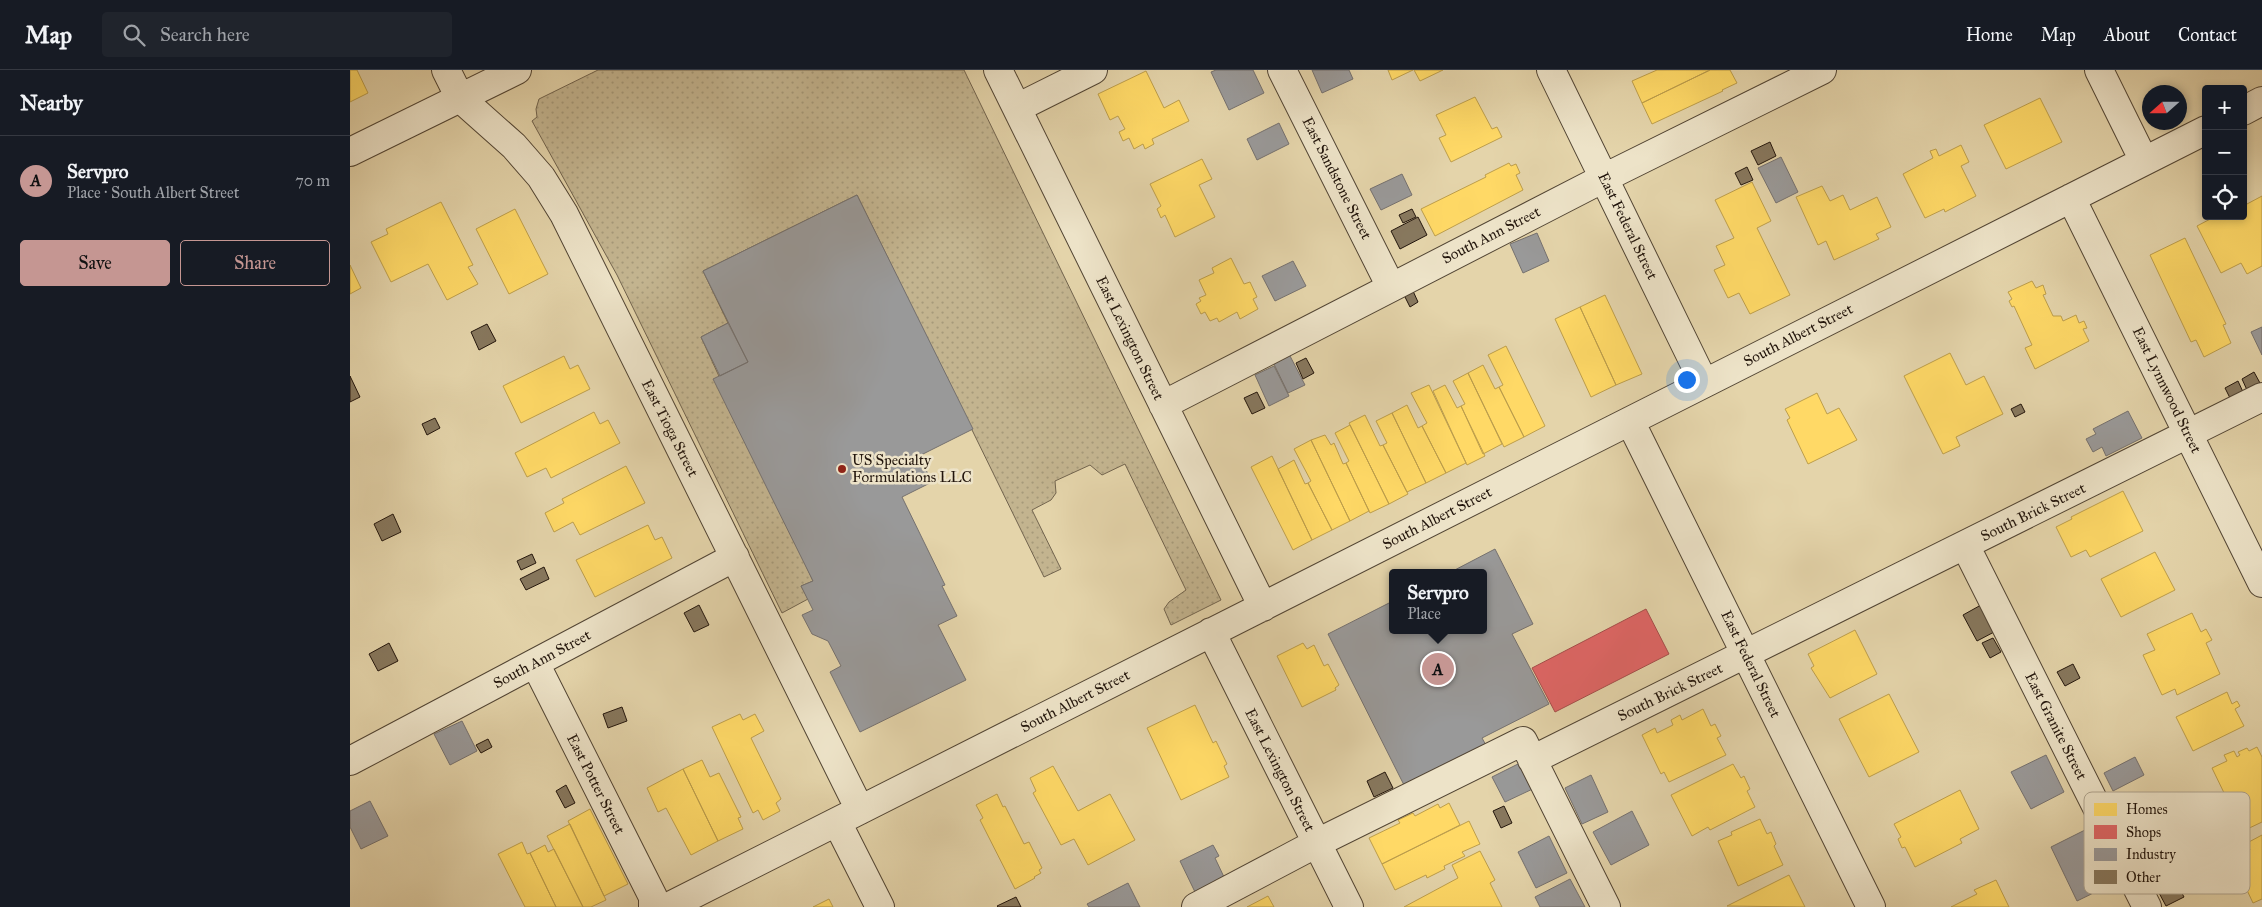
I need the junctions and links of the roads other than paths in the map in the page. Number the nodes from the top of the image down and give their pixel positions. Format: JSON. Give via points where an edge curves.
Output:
{"nodes":[{"id":1,"x":446,"y":70,"type":"edge"},
{"id":2,"x":517,"y":70,"type":"edge"},
{"id":3,"x":998,"y":70,"type":"edge"},
{"id":4,"x":1093,"y":70,"type":"edge"},
{"id":5,"x":1282,"y":70,"type":"edge"},
{"id":6,"x":1551,"y":70,"type":"edge"},
{"id":7,"x":1822,"y":70,"type":"edge"},
{"id":8,"x":2099,"y":70,"type":"edge"},
{"id":9,"x":460,"y":98,"type":"junction"},
{"id":10,"x":2262,"y":101,"type":"edge"},
{"id":11,"x":1017,"y":108,"type":"junction"},
{"id":12,"x":2247,"y":108,"type":"edge"},
{"id":13,"x":2202,"y":132,"type":"edge"},
{"id":14,"x":350,"y":152,"type":"edge"},
{"id":15,"x":2144,"y":161,"type":"junction"},
{"id":16,"x":1604,"y":178,"type":"junction"},
{"id":17,"x":2071,"y":198,"type":"junction"},
{"id":18,"x":1391,"y":287,"type":"junction"},
{"id":19,"x":1704,"y":383,"type":"junction"},
{"id":20,"x":2262,"y":397,"type":"edge"},
{"id":21,"x":1163,"y":405,"type":"junction"},
{"id":22,"x":1630,"y":421,"type":"junction"},
{"id":23,"x":2189,"y":434,"type":"junction"},
{"id":24,"x":1965,"y":545,"type":"junction"},
{"id":25,"x":735,"y":557,"type":"junction"},
{"id":26,"x":2262,"y":583,"type":"edge"},
{"id":27,"x":1263,"y":607,"type":"junction"},
{"id":28,"x":1211,"y":632,"type":"junction"},
{"id":29,"x":1746,"y":654,"type":"junction"},
{"id":30,"x":535,"y":663,"type":"junction"},
{"id":31,"x":1532,"y":760,"type":"junction"},
{"id":32,"x":350,"y":761,"type":"edge"},
{"id":33,"x":2089,"y":792,"type":"edge"},
{"id":34,"x":849,"y":816,"type":"junction"},
{"id":35,"x":1317,"y":844,"type":"junction"},
{"id":36,"x":2140,"y":894,"type":"edge"},
{"id":37,"x":653,"y":907,"type":"edge"},
{"id":38,"x":668,"y":907,"type":"edge"},
{"id":39,"x":880,"y":907,"type":"edge"},
{"id":40,"x":1196,"y":907,"type":"edge"},
{"id":41,"x":1349,"y":907,"type":"edge"},
{"id":42,"x":1606,"y":907,"type":"edge"},
{"id":43,"x":1871,"y":907,"type":"edge"},
{"id":44,"x":2147,"y":907,"type":"edge"}],
"edges":[{"from":1,"to":9,"type":"street","name":"East Tioga Street"},
{"from":2,"to":9,"type":"street"},
{"from":3,"to":11,"type":"street","name":"East Lexington Street"},
{"from":4,"to":11,"type":"street"},
{"from":5,"to":18,"type":"street","name":"East Sandstone Street"},
{"from":6,"to":16,"type":"street","name":"East Federal Street"},
{"from":7,"to":16,"type":"street","name":"South Ann Street"},
{"from":8,"to":15,"type":"street"},
{"from":9,"to":14,"type":"street"},
{"from":9,"to":25,"type":"street","name":"East Tioga Street","via":[[514,146],[546,184],[564,214]]},
{"from":10,"to":12,"type":"street"},
{"from":11,"to":21,"type":"street","name":"East Lexington Street"},
{"from":13,"to":15,"type":"street","name":"South Albert Street"},
{"from":15,"to":17,"type":"street","name":"South Albert Street"},
{"from":16,"to":18,"type":"street","name":"South Ann Street"},
{"from":16,"to":19,"type":"street","name":"East Federal Street"},
{"from":17,"to":19,"type":"street","name":"South Albert Street"},
{"from":17,"to":23,"type":"street","name":"East Lynnwood Street"},
{"from":18,"to":21,"type":"street","name":"South Ann Street"},
{"from":19,"to":22,"type":"street","name":"South Albert Street"},
{"from":20,"to":23,"type":"street","name":"South Brick Street"},
{"from":21,"to":27,"type":"street","name":"East Lexington Street"},
{"from":22,"to":27,"type":"street","name":"South Albert Street"},
{"from":22,"to":29,"type":"street","name":"East Federal Street"},
{"from":23,"to":24,"type":"street","name":"South Brick Street"},
{"from":23,"to":26,"type":"street","name":"East Lynnwood Street"},
{"from":24,"to":29,"type":"street","name":"South Brick Street"},
{"from":24,"to":33,"type":"street","name":"East Granite Street"},
{"from":25,"to":30,"type":"street","name":"South Ann Street"},
{"from":25,"to":34,"type":"street","name":"East Tioga Street"},
{"from":27,"to":28,"type":"street","name":"South Albert Street"},
{"from":28,"to":34,"type":"street","name":"South Albert Street"},
{"from":28,"to":35,"type":"street","name":"East Lexington Street"},
{"from":29,"to":31,"type":"street","name":"South Brick Street"},
{"from":29,"to":43,"type":"street","name":"East Federal Street"},
{"from":30,"to":32,"type":"street","name":"South Ann Street"},
{"from":30,"to":37,"type":"street","name":"East Potter Street","via":[[654,897]]},
{"from":31,"to":35,"type":"street","via":[[1523,742]]},
{"from":31,"to":42,"type":"street"},
{"from":34,"to":38,"type":"street","name":"South Albert Street"},
{"from":34,"to":39,"type":"street","name":"East Tioga Street"},
{"from":35,"to":40,"type":"street"},
{"from":35,"to":41,"type":"street","name":"East Lexington Street"},
{"from":36,"to":44,"type":"street","name":"East Granite Street"}]}
